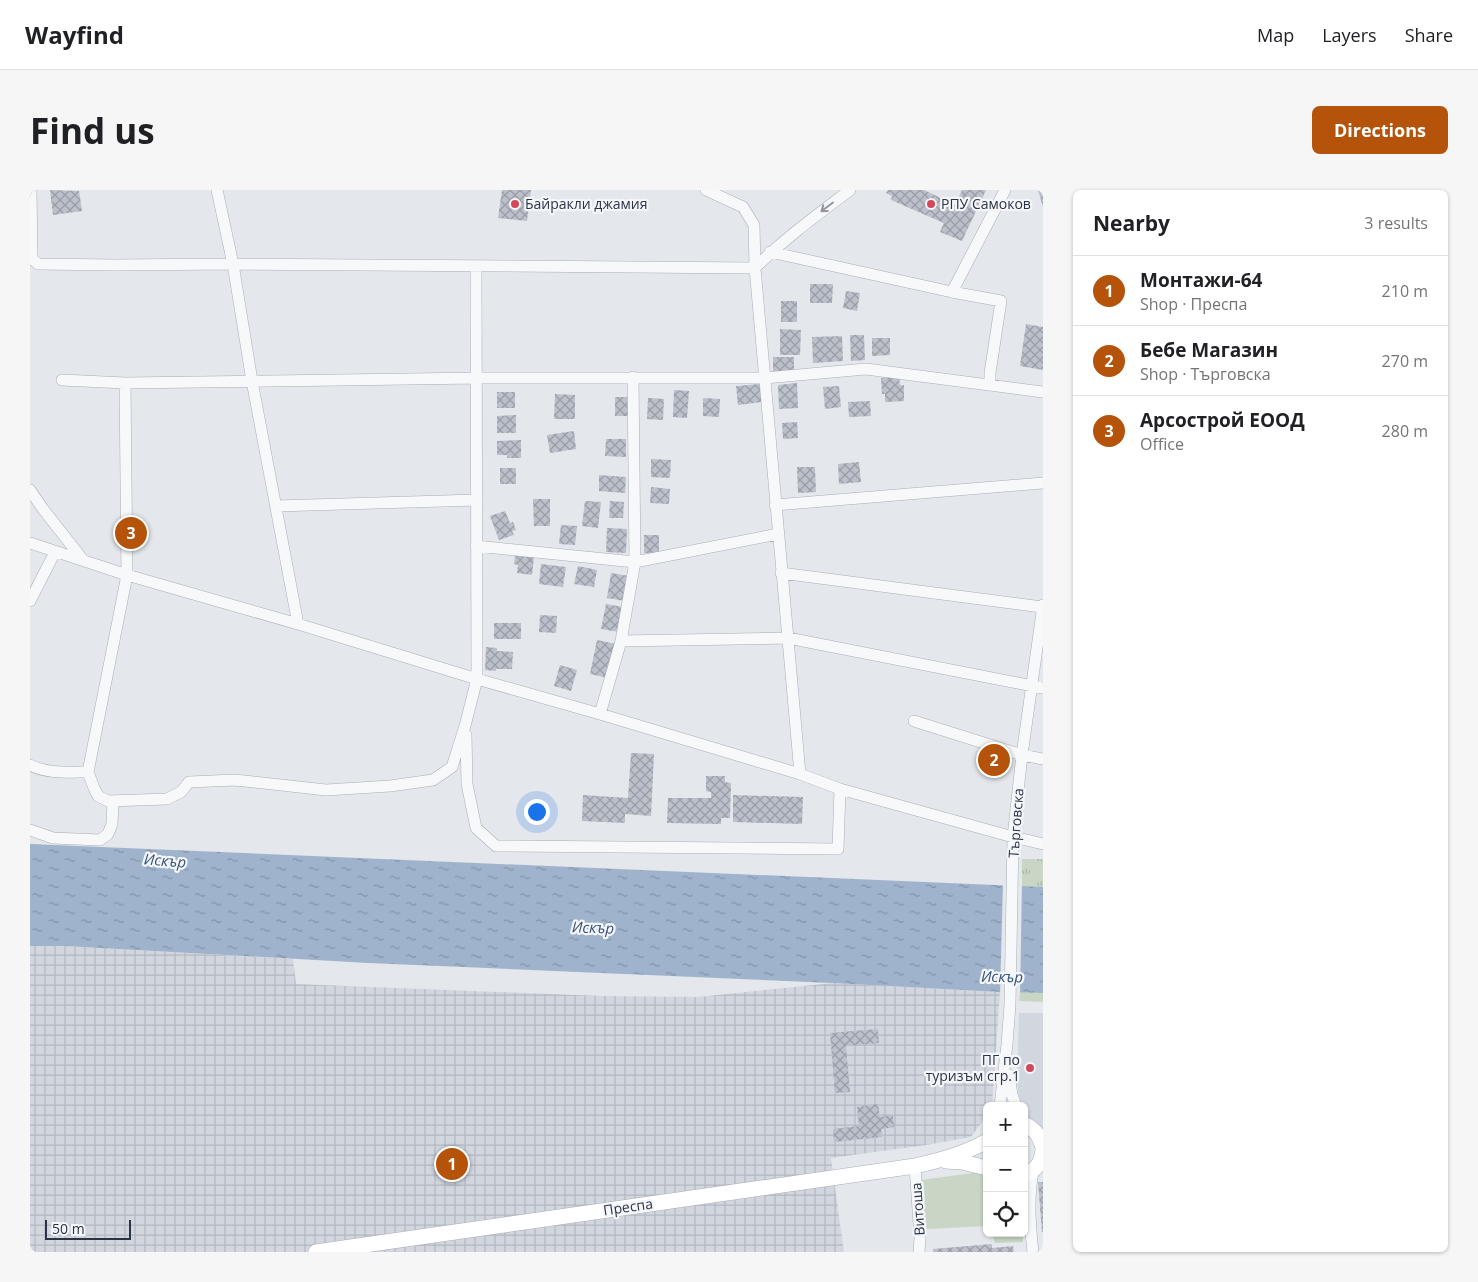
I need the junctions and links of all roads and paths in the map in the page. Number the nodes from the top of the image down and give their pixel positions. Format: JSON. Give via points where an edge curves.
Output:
{"nodes":[{"id":1,"x":31,"y":190,"type":"edge"},
{"id":2,"x":217,"y":190,"type":"edge"},
{"id":3,"x":706,"y":190,"type":"edge"},
{"id":4,"x":850,"y":190,"type":"edge"},
{"id":5,"x":1005,"y":190,"type":"edge"},
{"id":6,"x":770,"y":252,"type":"junction"},
{"id":7,"x":234,"y":264,"type":"junction"},
{"id":8,"x":476,"y":266,"type":"junction"},
{"id":9,"x":754,"y":268,"type":"junction"},
{"id":10,"x":952,"y":292,"type":"junction"},
{"id":11,"x":476,"y":378,"type":"junction"},
{"id":12,"x":633,"y":378,"type":"junction"},
{"id":13,"x":764,"y":378,"type":"junction"},
{"id":14,"x":62,"y":380,"type":"dead end"},
{"id":15,"x":252,"y":381,"type":"junction"},
{"id":16,"x":125,"y":383,"type":"junction"},
{"id":17,"x":990,"y":384,"type":"junction"},
{"id":18,"x":1043,"y":392,"type":"edge"},
{"id":19,"x":1043,"y":483,"type":"edge"},
{"id":20,"x":30,"y":490,"type":"edge"},
{"id":21,"x":476,"y":500,"type":"junction"},
{"id":22,"x":776,"y":505,"type":"junction"},
{"id":23,"x":276,"y":506,"type":"junction"},
{"id":24,"x":778,"y":534,"type":"junction"},
{"id":25,"x":30,"y":543,"type":"edge"},
{"id":26,"x":476,"y":546,"type":"junction"},
{"id":27,"x":55,"y":552,"type":"junction"},
{"id":28,"x":83,"y":560,"type":"junction"},
{"id":29,"x":635,"y":562,"type":"junction"},
{"id":30,"x":781,"y":573,"type":"junction"},
{"id":31,"x":127,"y":575,"type":"junction"},
{"id":32,"x":30,"y":601,"type":"edge"},
{"id":33,"x":1043,"y":606,"type":"edge"},
{"id":34,"x":298,"y":624,"type":"junction"},
{"id":35,"x":788,"y":638,"type":"junction"},
{"id":36,"x":621,"y":641,"type":"junction"},
{"id":37,"x":477,"y":679,"type":"junction"},
{"id":38,"x":1031,"y":686,"type":"junction"},
{"id":39,"x":1043,"y":688,"type":"edge"},
{"id":40,"x":600,"y":714,"type":"junction"},
{"id":41,"x":914,"y":721,"type":"dead end"},
{"id":42,"x":465,"y":726,"type":"junction"},
{"id":43,"x":1022,"y":754,"type":"junction"},
{"id":44,"x":1043,"y":759,"type":"edge"},
{"id":45,"x":30,"y":765,"type":"edge"},
{"id":46,"x":88,"y":772,"type":"junction"},
{"id":47,"x":800,"y":774,"type":"junction"},
{"id":48,"x":840,"y":789,"type":"junction"},
{"id":49,"x":113,"y":801,"type":"junction"},
{"id":50,"x":30,"y":830,"type":"edge"},
{"id":51,"x":1012,"y":837,"type":"junction"},
{"id":52,"x":1043,"y":844,"type":"edge"},
{"id":53,"x":1007,"y":1044,"type":"junction"},
{"id":54,"x":1000,"y":1102,"type":"edge"},
{"id":55,"x":1015,"y":1102,"type":"edge"},
{"id":56,"x":1035,"y":1130,"type":"edge"},
{"id":57,"x":983,"y":1143,"type":"edge"},
{"id":58,"x":1043,"y":1149,"type":"edge"},
{"id":59,"x":940,"y":1161,"type":"junction"},
{"id":60,"x":915,"y":1166,"type":"junction"},
{"id":61,"x":983,"y":1167,"type":"edge"},
{"id":62,"x":1035,"y":1169,"type":"edge"},
{"id":63,"x":1029,"y":1222,"type":"joint"},
{"id":64,"x":316,"y":1252,"type":"edge"},
{"id":65,"x":919,"y":1252,"type":"edge"},
{"id":66,"x":1033,"y":1252,"type":"edge"}],
"edges":[{"from":1,"to":7,"type":"street","via":[[32,259],[38,264]]},
{"from":2,"to":7,"type":"street"},
{"from":3,"to":9,"type":"street","via":[[744,207],[754,225]]},
{"from":4,"to":6,"type":"street","one_way":true},
{"from":5,"to":10,"type":"street"},
{"from":6,"to":9,"type":"street"},
{"from":6,"to":10,"type":"street"},
{"from":7,"to":8,"type":"street"},
{"from":7,"to":15,"type":"street"},
{"from":8,"to":9,"type":"street"},
{"from":8,"to":11,"type":"street"},
{"from":9,"to":13,"type":"street"},
{"from":10,"to":17,"type":"street","via":[[1001,301]]},
{"from":11,"to":12,"type":"street"},
{"from":11,"to":15,"type":"street"},
{"from":11,"to":21,"type":"street"},
{"from":12,"to":13,"type":"street"},
{"from":12,"to":29,"type":"street"},
{"from":13,"to":17,"type":"street","via":[[866,369]]},
{"from":13,"to":22,"type":"street"},
{"from":14,"to":16,"type":"street"},
{"from":15,"to":16,"type":"street"},
{"from":15,"to":23,"type":"street"},
{"from":16,"to":31,"type":"street"},
{"from":17,"to":18,"type":"street"},
{"from":19,"to":22,"type":"street"},
{"from":20,"to":28,"type":"street"},
{"from":21,"to":23,"type":"street"},
{"from":21,"to":26,"type":"street"},
{"from":22,"to":24,"type":"street"},
{"from":23,"to":34,"type":"street"},
{"from":24,"to":29,"type":"street"},
{"from":24,"to":30,"type":"street"},
{"from":25,"to":27,"type":"street"},
{"from":26,"to":29,"type":"street"},
{"from":26,"to":37,"type":"street"},
{"from":27,"to":28,"type":"street"},
{"from":27,"to":32,"type":"street"},
{"from":28,"to":31,"type":"street"},
{"from":29,"to":36,"type":"street"},
{"from":30,"to":33,"type":"street"},
{"from":30,"to":35,"type":"street"},
{"from":31,"to":34,"type":"street"},
{"from":31,"to":46,"type":"street"},
{"from":33,"to":38,"type":"street","name":"Търговска"},
{"from":34,"to":37,"type":"street"},
{"from":35,"to":36,"type":"street"},
{"from":35,"to":38,"type":"street"},
{"from":35,"to":47,"type":"street"},
{"from":36,"to":40,"type":"street"},
{"from":37,"to":40,"type":"street"},
{"from":37,"to":42,"type":"street"},
{"from":38,"to":39,"type":"street"},
{"from":38,"to":43,"type":"street","name":"Търговска"},
{"from":40,"to":47,"type":"street"},
{"from":41,"to":43,"type":"street"},
{"from":42,"to":48,"type":"street","via":[[467,784],[476,828],[496,846],[838,849]]},
{"from":42,"to":49,"type":"street","via":[[452,767],[433,780],[326,790],[235,780],[189,782],[181,792],[167,799]]},
{"from":43,"to":44,"type":"street"},
{"from":43,"to":51,"type":"street","name":"Търговска"},
{"from":45,"to":46,"type":"street","via":[[54,773]]},
{"from":46,"to":49,"type":"street","via":[[98,796]]},
{"from":47,"to":48,"type":"street"},
{"from":48,"to":51,"type":"street"},
{"from":49,"to":50,"type":"street","via":[[112,824],[108,834],[100,840],[52,838]]},
{"from":51,"to":52,"type":"street"},
{"from":51,"to":53,"type":"street","name":"Търговска"},
{"from":53,"to":54,"type":"street","name":"Търговска"},
{"from":53,"to":55,"type":"street","name":"Търговска"},
{"from":56,"to":58,"type":"main road"},
{"from":57,"to":59,"type":"main road","name":"Преспа"},
{"from":58,"to":62,"type":"main road"},
{"from":59,"to":60,"type":"main road","name":"Преспа"},
{"from":59,"to":61,"type":"main road","name":"Преспа"},
{"from":60,"to":64,"type":"main road","name":"Преспа"},
{"from":60,"to":65,"type":"street","name":"Витоша"},
{"from":62,"to":63,"type":"street","via":[[1030,1184]]},
{"from":63,"to":66,"type":"street"}]}
